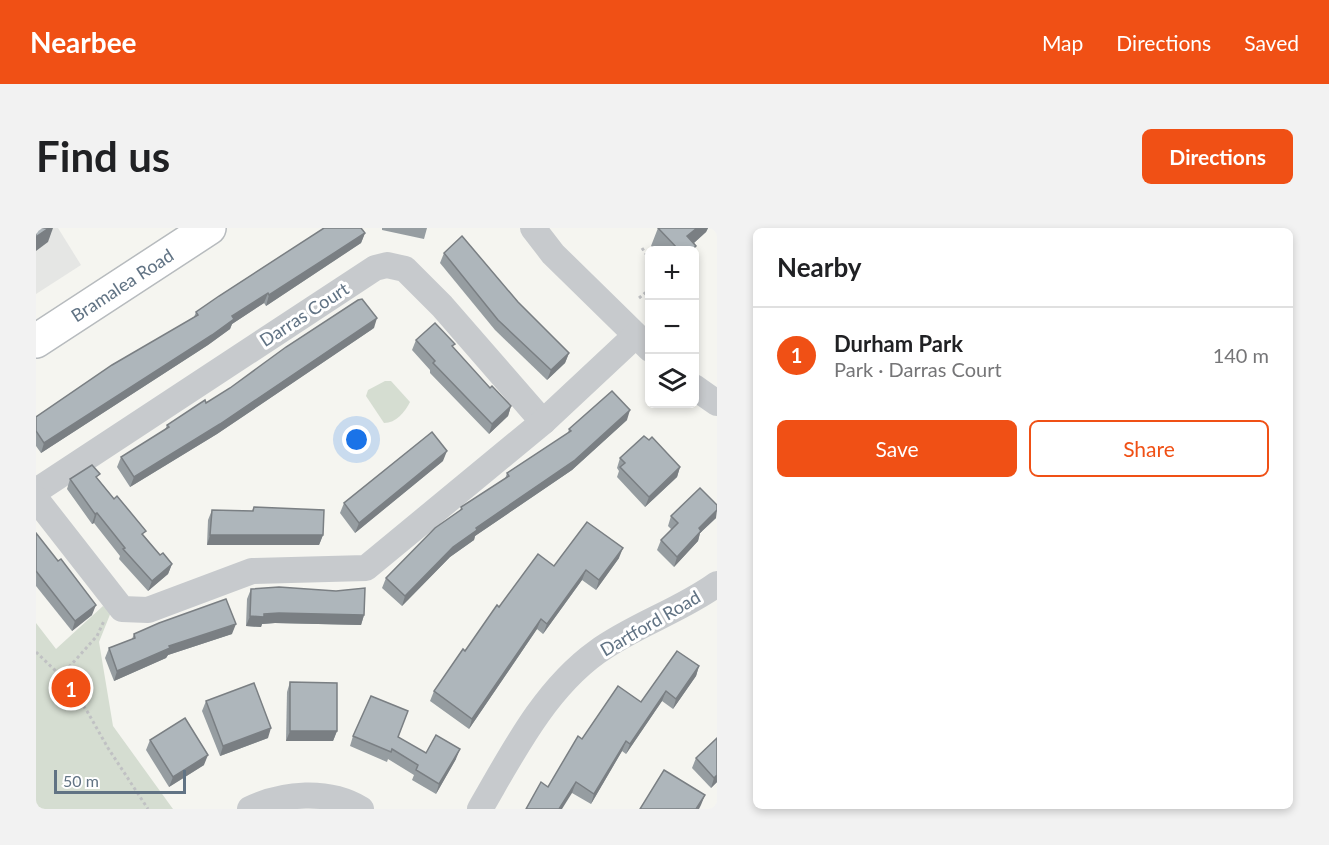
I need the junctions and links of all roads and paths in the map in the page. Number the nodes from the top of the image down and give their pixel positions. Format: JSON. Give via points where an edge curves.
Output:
{"nodes":[{"id":1,"x":209,"y":228,"type":"edge"},
{"id":2,"x":533,"y":228,"type":"edge"},
{"id":3,"x":642,"y":248,"type":"dead end"},
{"id":4,"x":645,"y":252,"type":"edge"},
{"id":5,"x":645,"y":293,"type":"edge"},
{"id":6,"x":639,"y":298,"type":"dead end"},
{"id":7,"x":39,"y":333,"type":"edge"},
{"id":8,"x":642,"y":342,"type":"edge"},
{"id":9,"x":699,"y":390,"type":"edge"},
{"id":10,"x":717,"y":403,"type":"edge"},
{"id":11,"x":543,"y":422,"type":"junction"},
{"id":12,"x":36,"y":491,"type":"edge"},
{"id":13,"x":36,"y":499,"type":"edge"},
{"id":14,"x":717,"y":584,"type":"edge"},
{"id":15,"x":113,"y":600,"type":"junction"},
{"id":16,"x":36,"y":652,"type":"edge"},
{"id":17,"x":61,"y":676,"type":"junction"},
{"id":18,"x":148,"y":809,"type":"edge"},
{"id":19,"x":250,"y":809,"type":"edge"},
{"id":20,"x":361,"y":809,"type":"edge"},
{"id":21,"x":480,"y":809,"type":"edge"}],
"edges":[{"from":1,"to":7,"type":"main road","name":"Bramalea Road"},
{"from":2,"to":8,"type":"street"},
{"from":3,"to":4,"type":"path"},
{"from":5,"to":6,"type":"path"},
{"from":8,"to":11,"type":"street"},
{"from":9,"to":10,"type":"street"},
{"from":11,"to":12,"type":"street","name":"Darras Court","via":[[442,306],[405,269],[387,265],[375,268]]},
{"from":11,"to":15,"type":"street","via":[[366,568],[252,571],[148,610],[122,609]]},
{"from":13,"to":15,"type":"street"},
{"from":14,"to":21,"type":"street","name":"Dartford Road","via":[[596,652],[559,687],[526,731]]},
{"from":15,"to":17,"type":"path","via":[[97,636]]},
{"from":16,"to":17,"type":"path"},
{"from":17,"to":18,"type":"path"},
{"from":19,"to":20,"type":"street","via":[[277,798],[318,796],[350,802]]}]}
